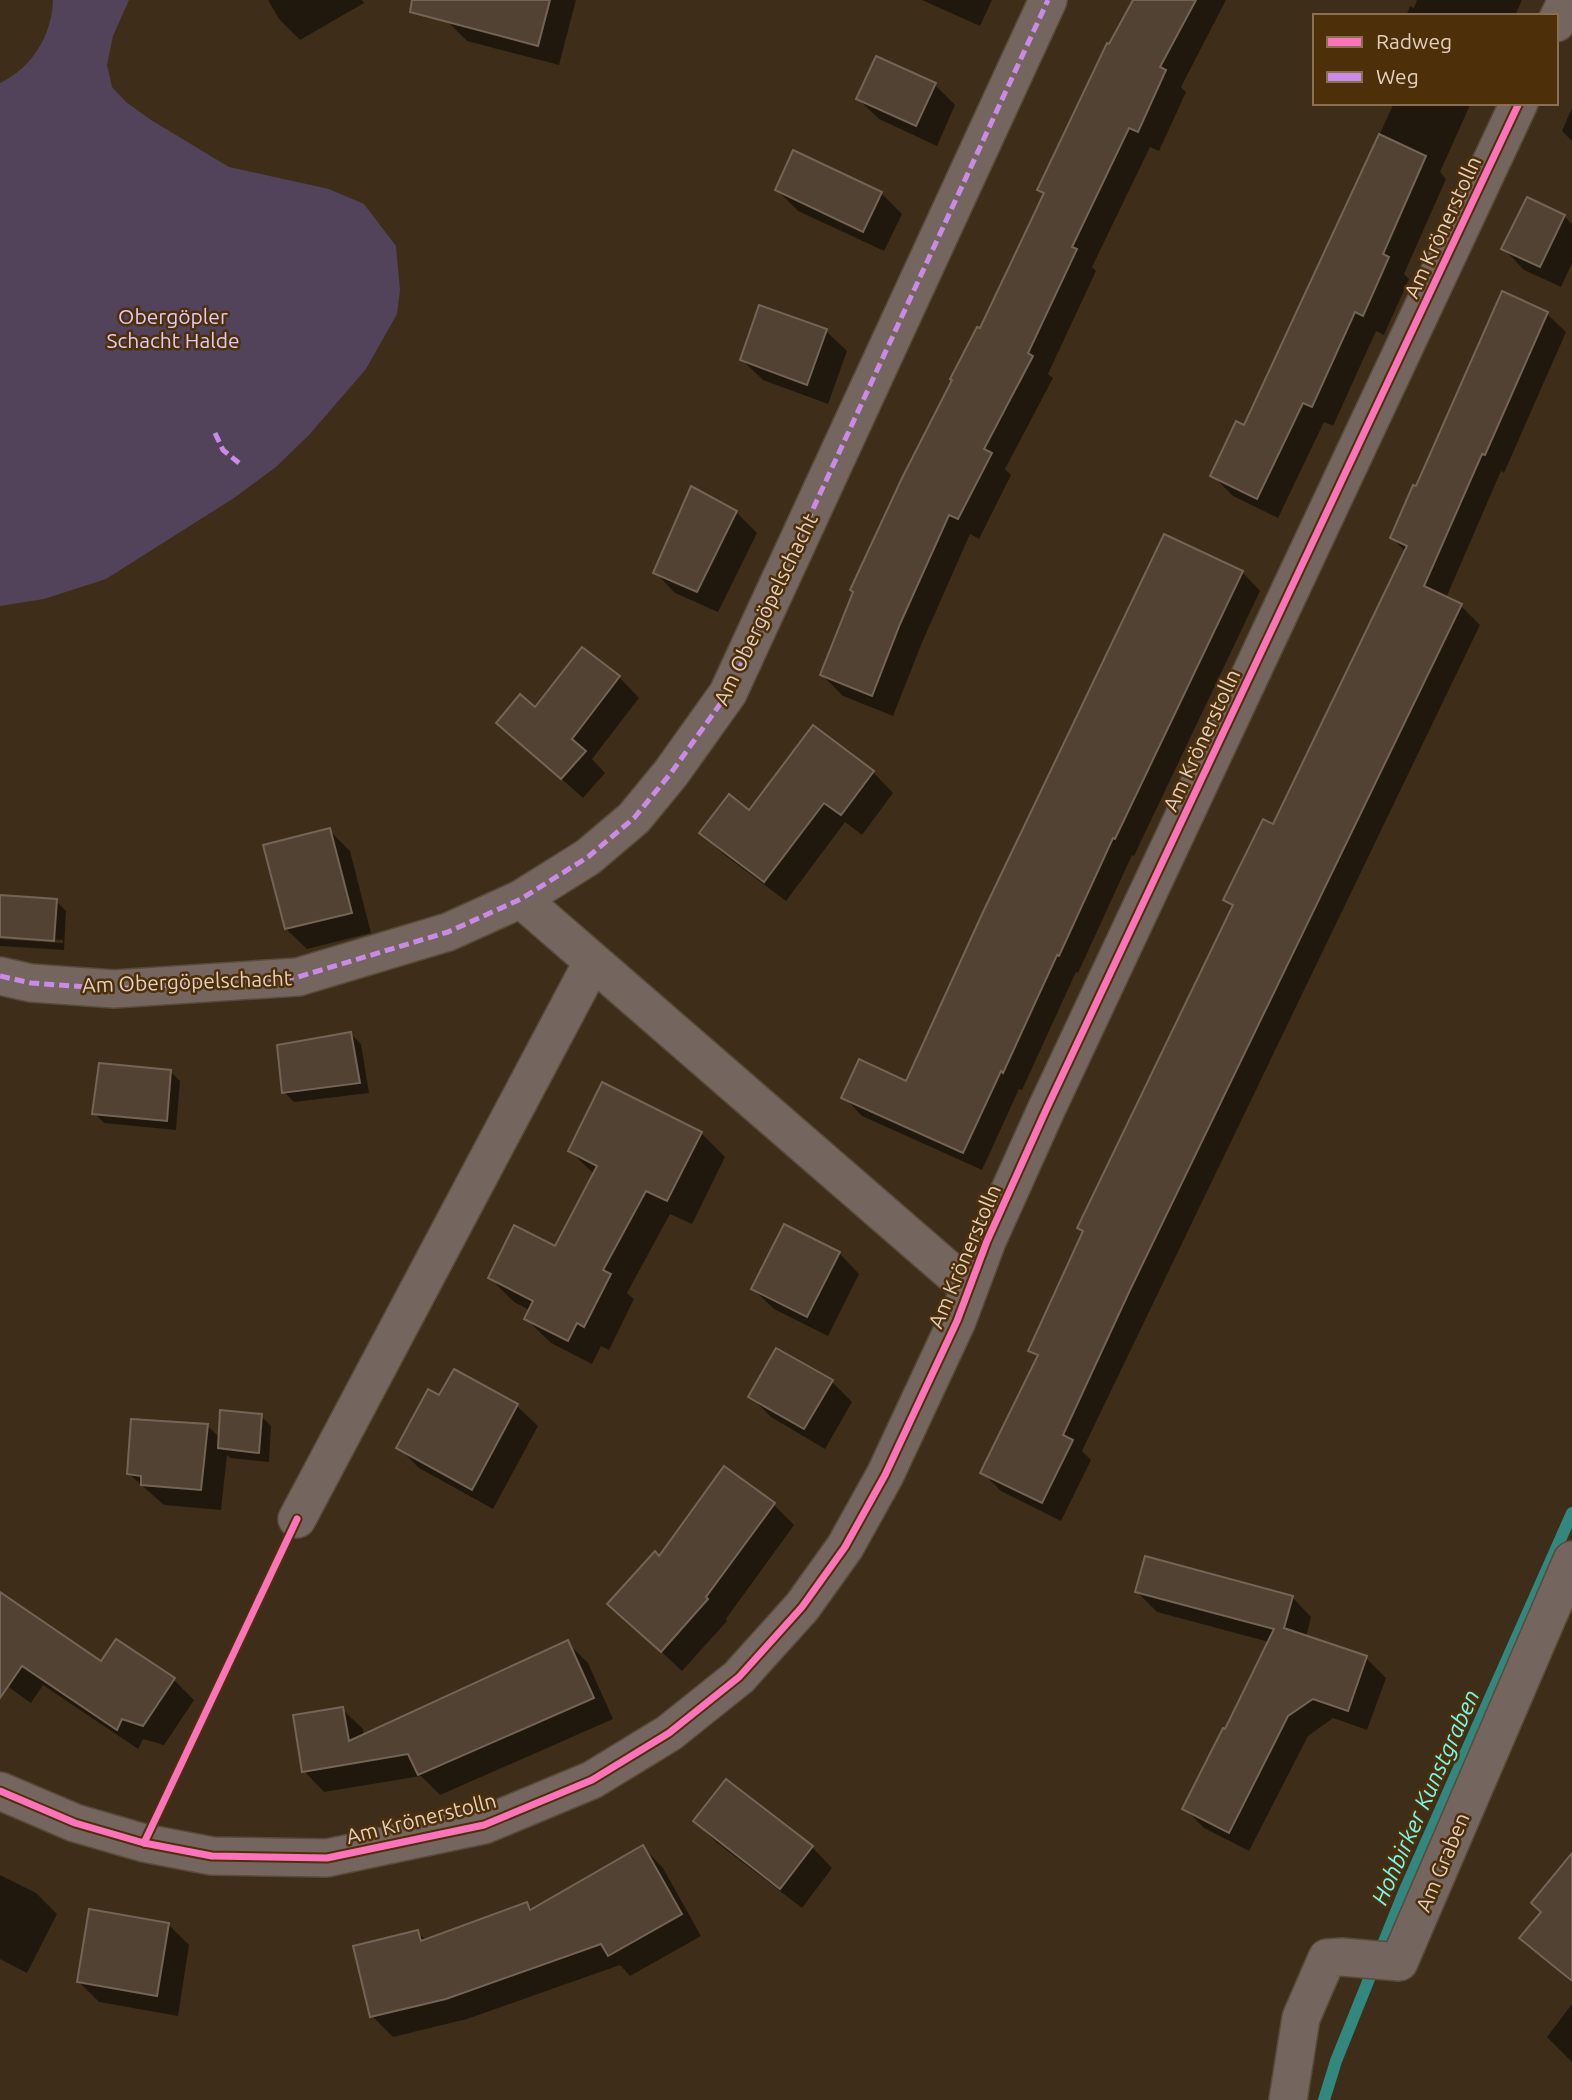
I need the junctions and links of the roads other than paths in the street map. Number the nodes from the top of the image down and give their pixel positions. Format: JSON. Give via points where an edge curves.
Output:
{"nodes":[{"id":1,"x":1048,"y":0,"type":"edge"},
{"id":2,"x":1567,"y":0,"type":"edge"},
{"id":3,"x":1558,"y":19,"type":"edge"},
{"id":4,"x":1518,"y":105,"type":"edge"},
{"id":5,"x":521,"y":900,"type":"junction"},
{"id":6,"x":592,"y":963,"type":"junction"},
{"id":7,"x":0,"y":976,"type":"edge"},
{"id":8,"x":968,"y":1287,"type":"junction"},
{"id":9,"x":297,"y":1519,"type":"dead end"},
{"id":10,"x":1572,"y":1560,"type":"edge"},
{"id":11,"x":0,"y":1791,"type":"edge"},
{"id":12,"x":1288,"y":2100,"type":"edge"}],
"edges":[{"from":1,"to":5,"type":"street","name":"Am Obergöpelschacht","via":[[728,693],[634,818],[588,857]]},
{"from":2,"to":3,"type":"street"},
{"from":4,"to":8,"type":"street","name":"Am Krönerstolln","via":[[1046,1110]]},
{"from":5,"to":6,"type":"street","name":"Am Krönerstolln"},
{"from":5,"to":7,"type":"street","name":"Am Obergöpelschacht","via":[[448,932],[298,977],[114,989]]},
{"from":6,"to":8,"type":"street","name":"Am Krönerstolln"},
{"from":6,"to":9,"type":"street"},
{"from":8,"to":11,"type":"street","name":"Am Krönerstolln","via":[[957,1321],[885,1475],[835,1563],[802,1607],[740,1677],[669,1733],[593,1780],[484,1825],[327,1858],[212,1856],[144,1843],[75,1824]]},
{"from":10,"to":12,"type":"street","name":"Am Graben","via":[[1399,1962],[1327,1958],[1301,2018]]}]}
